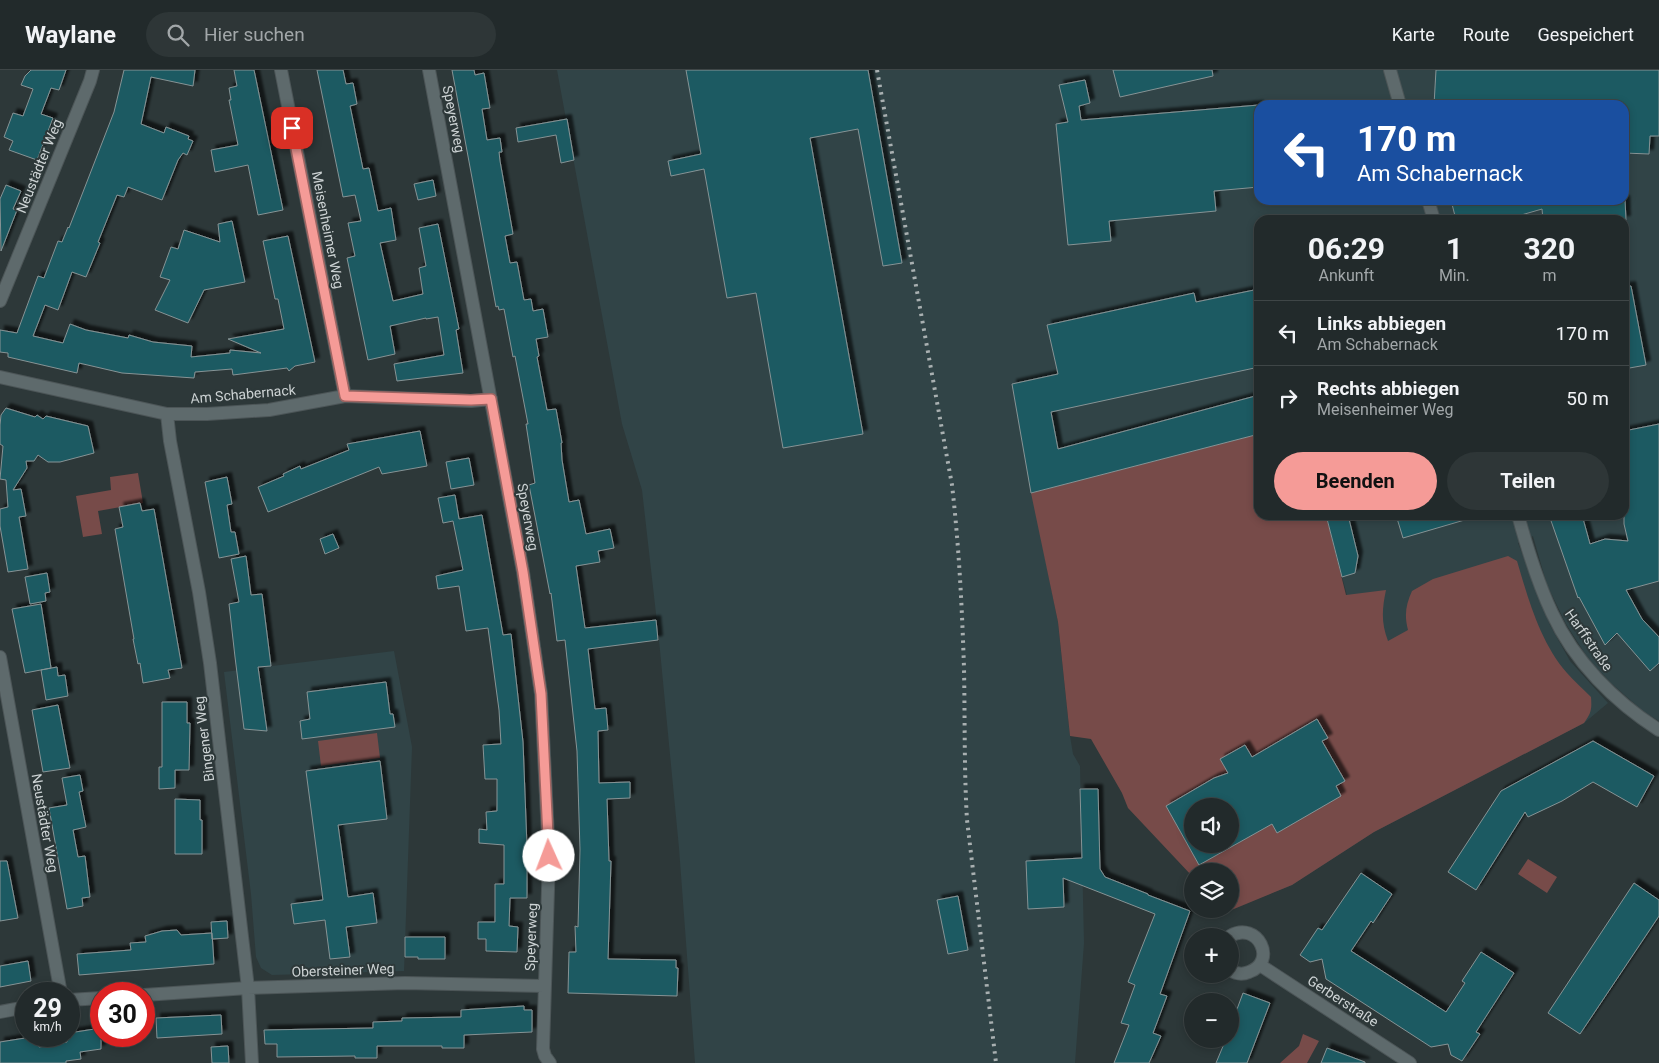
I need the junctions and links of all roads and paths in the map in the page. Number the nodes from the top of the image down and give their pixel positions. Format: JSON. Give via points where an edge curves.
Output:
{"nodes":[{"id":1,"x":92,"y":70,"type":"edge"},
{"id":2,"x":281,"y":70,"type":"edge"},
{"id":3,"x":429,"y":70,"type":"edge"},
{"id":4,"x":1390,"y":70,"type":"edge"},
{"id":5,"x":1399,"y":100,"type":"edge"},
{"id":6,"x":0,"y":301,"type":"edge"},
{"id":7,"x":0,"y":377,"type":"edge"},
{"id":8,"x":345,"y":396,"type":"junction"},
{"id":9,"x":491,"y":399,"type":"junction"},
{"id":10,"x":167,"y":414,"type":"junction"},
{"id":11,"x":1519,"y":520,"type":"edge"},
{"id":12,"x":0,"y":657,"type":"edge"},
{"id":13,"x":1659,"y":730,"type":"edge"},
{"id":14,"x":1239,"y":932,"type":"edge"},
{"id":15,"x":1260,"y":965,"type":"junction"},
{"id":16,"x":1239,"y":973,"type":"edge"},
{"id":17,"x":59,"y":982,"type":"edge"},
{"id":18,"x":544,"y":986,"type":"junction"},
{"id":19,"x":248,"y":988,"type":"junction"},
{"id":20,"x":155,"y":994,"type":"edge"},
{"id":21,"x":15,"y":1009,"type":"edge"},
{"id":22,"x":0,"y":1012,"type":"edge"},
{"id":23,"x":252,"y":1063,"type":"edge"},
{"id":24,"x":550,"y":1063,"type":"edge"},
{"id":25,"x":1410,"y":1063,"type":"edge"}],
"edges":[{"from":1,"to":6,"type":"street","name":"Neustädter Weg"},
{"from":2,"to":8,"type":"street","name":"Meisenheimer Weg"},
{"from":3,"to":9,"type":"street","name":"Speyerweg"},
{"from":4,"to":5,"type":"street"},
{"from":7,"to":10,"type":"street","name":"Am Schabernack"},
{"from":8,"to":9,"type":"street","name":"Am Schabernack"},
{"from":8,"to":10,"type":"street","name":"Am Schabernack","via":[[269,410]]},
{"from":9,"to":18,"type":"street","name":"Speyerweg","via":[[523,572],[541,694],[549,856]]},
{"from":10,"to":19,"type":"street","name":"Bingener Weg","via":[[210,663]]},
{"from":11,"to":13,"type":"street","name":"Harffstraße","via":[[1543,592],[1566,638],[1617,700]]},
{"from":12,"to":17,"type":"street","name":"Neustädter Weg"},
{"from":14,"to":15,"type":"street","via":[[1246,932],[1260,942],[1263,956]]},
{"from":15,"to":16,"type":"street","via":[[1246,974]]},
{"from":15,"to":25,"type":"street","name":"Gerberstraße"},
{"from":18,"to":19,"type":"street","name":"Obersteiner Weg","via":[[405,983]]},
{"from":18,"to":24,"type":"street","name":"Speyerweg","via":[[543,1049]]},
{"from":19,"to":20,"type":"street","name":"Obersteiner Weg"},
{"from":19,"to":23,"type":"street","name":"Bingener Weg"},
{"from":21,"to":22,"type":"street"}]}
